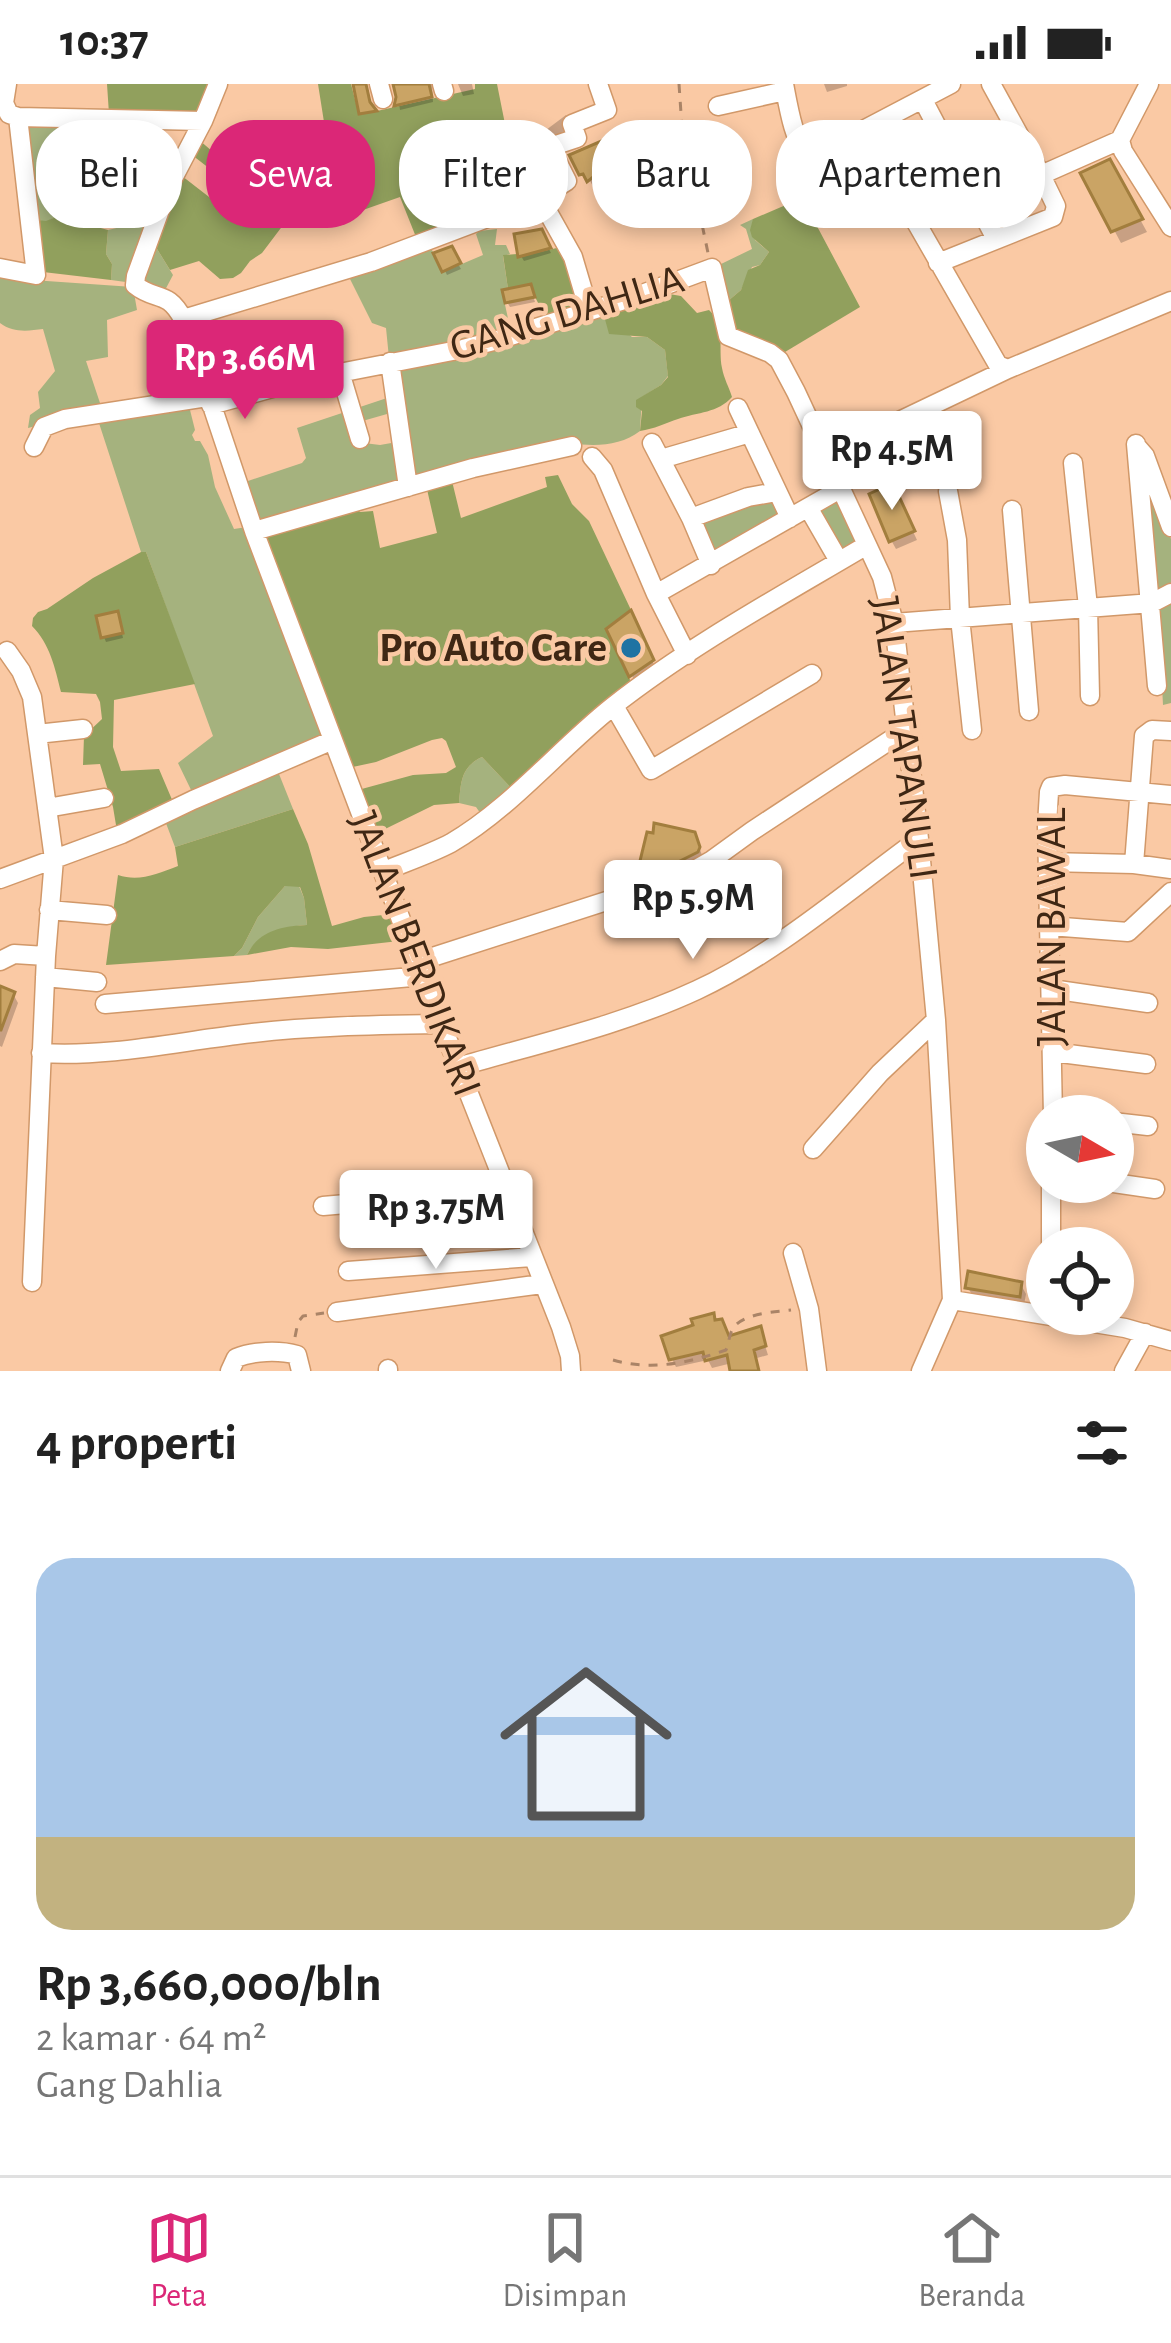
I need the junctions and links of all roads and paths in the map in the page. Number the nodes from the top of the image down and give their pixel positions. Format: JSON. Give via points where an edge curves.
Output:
{"nodes":[{"id":1,"x":7,"y":84,"type":"edge"},
{"id":2,"x":218,"y":84,"type":"edge"},
{"id":3,"x":598,"y":84,"type":"edge"},
{"id":4,"x":679,"y":84,"type":"edge"},
{"id":5,"x":951,"y":84,"type":"edge"},
{"id":6,"x":991,"y":84,"type":"edge"},
{"id":7,"x":1125,"y":84,"type":"edge"},
{"id":8,"x":784,"y":87,"type":"edge"},
{"id":9,"x":1144,"y":93,"type":"edge"},
{"id":10,"x":922,"y":100,"type":"junction"},
{"id":11,"x":718,"y":106,"type":"dead end"},
{"id":12,"x":18,"y":117,"type":"junction"},
{"id":13,"x":792,"y":120,"type":"edge"},
{"id":14,"x":883,"y":120,"type":"edge"},
{"id":15,"x":1011,"y":120,"type":"edge"},
{"id":16,"x":203,"y":121,"type":"junction"},
{"id":17,"x":1120,"y":140,"type":"junction"},
{"id":18,"x":568,"y":141,"type":"edge"},
{"id":19,"x":1045,"y":173,"type":"edge"},
{"id":20,"x":1045,"y":183,"type":"edge"},
{"id":21,"x":1045,"y":218,"type":"edge"},
{"id":22,"x":1171,"y":227,"type":"edge"},
{"id":23,"x":461,"y":228,"type":"edge"},
{"id":24,"x":557,"y":228,"type":"edge"},
{"id":25,"x":918,"y":228,"type":"edge"},
{"id":26,"x":1022,"y":228,"type":"edge"},
{"id":27,"x":996,"y":239,"type":"junction"},
{"id":28,"x":938,"y":263,"type":"junction"},
{"id":29,"x":0,"y":268,"type":"edge"},
{"id":30,"x":712,"y":268,"type":"junction"},
{"id":31,"x":1171,"y":301,"type":"edge"},
{"id":32,"x":589,"y":310,"type":"junction"},
{"id":33,"x":182,"y":319,"type":"junction"},
{"id":34,"x":390,"y":362,"type":"junction"},
{"id":35,"x":1008,"y":369,"type":"junction"},
{"id":36,"x":340,"y":372,"type":"junction"},
{"id":37,"x":209,"y":401,"type":"junction"},
{"id":38,"x":738,"y":409,"type":"dead end"},
{"id":39,"x":750,"y":433,"type":"junction"},
{"id":40,"x":360,"y":439,"type":"dead end"},
{"id":41,"x":572,"y":446,"type":"dead end"},
{"id":42,"x":34,"y":447,"type":"dead end"},
{"id":43,"x":826,"y":456,"type":"junction"},
{"id":44,"x":1073,"y":463,"type":"dead end"},
{"id":45,"x":598,"y":465,"type":"dead end"},
{"id":46,"x":407,"y":487,"type":"junction"},
{"id":47,"x":842,"y":488,"type":"junction"},
{"id":48,"x":948,"y":490,"type":"dead end"},
{"id":49,"x":777,"y":492,"type":"junction"},
{"id":50,"x":1012,"y":510,"type":"dead end"},
{"id":51,"x":800,"y":513,"type":"junction"},
{"id":52,"x":691,"y":518,"type":"junction"},
{"id":53,"x":1171,"y":527,"type":"edge"},
{"id":54,"x":254,"y":531,"type":"junction"},
{"id":55,"x":867,"y":544,"type":"junction"},
{"id":56,"x":839,"y":562,"type":"junction"},
{"id":57,"x":711,"y":565,"type":"junction"},
{"id":58,"x":1171,"y":593,"type":"edge"},
{"id":59,"x":656,"y":594,"type":"junction"},
{"id":60,"x":1152,"y":604,"type":"junction"},
{"id":61,"x":1088,"y":607,"type":"junction"},
{"id":62,"x":1021,"y":613,"type":"junction"},
{"id":63,"x":960,"y":618,"type":"junction"},
{"id":64,"x":894,"y":623,"type":"junction"},
{"id":65,"x":7,"y":651,"type":"dead end"},
{"id":66,"x":687,"y":655,"type":"junction"},
{"id":67,"x":812,"y":674,"type":"dead end"},
{"id":68,"x":1157,"y":686,"type":"dead end"},
{"id":69,"x":1090,"y":696,"type":"dead end"},
{"id":70,"x":614,"y":706,"type":"junction"},
{"id":71,"x":1029,"y":710,"type":"dead end"},
{"id":72,"x":83,"y":729,"type":"dead end"},
{"id":73,"x":907,"y":729,"type":"junction"},
{"id":74,"x":972,"y":730,"type":"dead end"},
{"id":75,"x":1171,"y":731,"type":"edge"},
{"id":76,"x":38,"y":734,"type":"junction"},
{"id":77,"x":333,"y":740,"type":"junction"},
{"id":78,"x":1139,"y":793,"type":"junction"},
{"id":79,"x":1171,"y":795,"type":"edge"},
{"id":80,"x":104,"y":798,"type":"dead end"},
{"id":81,"x":47,"y":808,"type":"junction"},
{"id":82,"x":919,"y":839,"type":"junction"},
{"id":83,"x":54,"y":860,"type":"junction"},
{"id":84,"x":1048,"y":862,"type":"junction"},
{"id":85,"x":1134,"y":864,"type":"junction"},
{"id":86,"x":1171,"y":869,"type":"edge"},
{"id":87,"x":383,"y":871,"type":"junction"},
{"id":88,"x":0,"y":879,"type":"edge"},
{"id":89,"x":1171,"y":892,"type":"edge"},
{"id":90,"x":49,"y":910,"type":"junction"},
{"id":91,"x":106,"y":915,"type":"dead end"},
{"id":92,"x":1051,"y":926,"type":"junction"},
{"id":93,"x":0,"y":961,"type":"edge"},
{"id":94,"x":45,"y":967,"type":"junction"},
{"id":95,"x":420,"y":969,"type":"junction"},
{"id":96,"x":97,"y":982,"type":"dead end"},
{"id":97,"x":1051,"y":989,"type":"junction"},
{"id":98,"x":1148,"y":1003,"type":"dead end"},
{"id":99,"x":105,"y":1004,"type":"dead end"},
{"id":100,"x":936,"y":1020,"type":"junction"},
{"id":101,"x":441,"y":1024,"type":"junction"},
{"id":102,"x":1053,"y":1052,"type":"junction"},
{"id":103,"x":41,"y":1053,"type":"junction"},
{"id":104,"x":1146,"y":1064,"type":"dead end"},
{"id":105,"x":458,"y":1067,"type":"junction"},
{"id":106,"x":1056,"y":1095,"type":"edge"},
{"id":107,"x":1134,"y":1124,"type":"edge"},
{"id":108,"x":1148,"y":1126,"type":"dead end"},
{"id":109,"x":813,"y":1149,"type":"dead end"},
{"id":110,"x":1134,"y":1186,"type":"edge"},
{"id":111,"x":1155,"y":1189,"type":"dead end"},
{"id":112,"x":507,"y":1190,"type":"junction"},
{"id":113,"x":323,"y":1207,"type":"dead end"},
{"id":114,"x":793,"y":1253,"type":"dead end"},
{"id":115,"x":532,"y":1257,"type":"junction"},
{"id":116,"x":348,"y":1271,"type":"dead end"},
{"id":117,"x":32,"y":1282,"type":"dead end"},
{"id":118,"x":542,"y":1285,"type":"junction"},
{"id":119,"x":952,"y":1300,"type":"junction"},
{"id":120,"x":808,"y":1310,"type":"junction"},
{"id":121,"x":338,"y":1312,"type":"joint"},
{"id":122,"x":1026,"y":1312,"type":"edge"},
{"id":123,"x":1134,"y":1331,"type":"edge"},
{"id":124,"x":1145,"y":1333,"type":"junction"},
{"id":125,"x":1171,"y":1341,"type":"edge"},
{"id":126,"x":613,"y":1360,"type":"dead end"},
{"id":127,"x":297,"y":1362,"type":"edge"},
{"id":128,"x":645,"y":1369,"type":"edge"},
{"id":129,"x":230,"y":1371,"type":"edge"},
{"id":130,"x":572,"y":1371,"type":"edge"},
{"id":131,"x":817,"y":1371,"type":"edge"},
{"id":132,"x":921,"y":1371,"type":"edge"},
{"id":133,"x":1124,"y":1371,"type":"edge"}],
"edges":[{"from":1,"to":12,"type":"street","via":[[6,109]]},
{"from":2,"to":16,"type":"street"},
{"from":3,"to":18,"type":"street","via":[[607,110],[572,124],[578,138]]},
{"from":4,"to":30,"type":"path"},
{"from":5,"to":10,"type":"street"},
{"from":6,"to":15,"type":"street"},
{"from":7,"to":9,"type":"street"},
{"from":8,"to":11,"type":"street"},
{"from":8,"to":13,"type":"street"},
{"from":9,"to":17,"type":"street"},
{"from":10,"to":14,"type":"street"},
{"from":10,"to":27,"type":"street"},
{"from":12,"to":16,"type":"street"},
{"from":12,"to":29,"type":"street","via":[[36,275]]},
{"from":16,"to":33,"type":"street","via":[[168,188],[135,281],[168,298]]},
{"from":17,"to":19,"type":"street"},
{"from":17,"to":22,"type":"street"},
{"from":20,"to":21,"type":"street","via":[[1056,206]]},
{"from":23,"to":33,"type":"street"},
{"from":24,"to":32,"type":"street"},
{"from":25,"to":28,"type":"street"},
{"from":26,"to":27,"type":"street"},
{"from":27,"to":28,"type":"street"},
{"from":28,"to":35,"type":"street","via":[[998,365]]},
{"from":30,"to":32,"type":"street","name":"GANG DAHLIA"},
{"from":30,"to":43,"type":"street","via":[[728,336],[778,360]]},
{"from":31,"to":35,"type":"street"},
{"from":32,"to":34,"type":"street","name":"GANG DAHLIA","via":[[463,350]]},
{"from":33,"to":37,"type":"street","name":"JALAN BERDIKARI"},
{"from":34,"to":36,"type":"street","name":"GANG DAHLIA"},
{"from":34,"to":46,"type":"street"},
{"from":35,"to":43,"type":"street"},
{"from":36,"to":37,"type":"street","name":"GANG DAHLIA"},
{"from":36,"to":40,"type":"street"},
{"from":37,"to":42,"type":"street","name":"GANG DAHLIA","via":[[65,419],[44,427]]},
{"from":37,"to":54,"type":"street","name":"JALAN BERDIKARI"},
{"from":38,"to":39,"type":"street"},
{"from":39,"to":49,"type":"street"},
{"from":39,"to":52,"type":"street","via":[[656,451]]},
{"from":41,"to":46,"type":"street"},
{"from":43,"to":47,"type":"street"},
{"from":44,"to":61,"type":"street"},
{"from":45,"to":59,"type":"street"},
{"from":46,"to":54,"type":"street"},
{"from":47,"to":51,"type":"street"},
{"from":47,"to":55,"type":"street"},
{"from":48,"to":63,"type":"street"},
{"from":49,"to":51,"type":"street"},
{"from":49,"to":52,"type":"street"},
{"from":50,"to":62,"type":"street"},
{"from":51,"to":56,"type":"street"},
{"from":51,"to":57,"type":"street"},
{"from":52,"to":57,"type":"street"},
{"from":53,"to":60,"type":"street","via":[[1136,444]]},
{"from":54,"to":77,"type":"street","name":"JALAN BERDIKARI"},
{"from":55,"to":56,"type":"street","name":"JALAN TAPANULI"},
{"from":55,"to":64,"type":"street","name":"JALAN TAPANULI"},
{"from":56,"to":66,"type":"street","name":"JALAN TAPANULI"},
{"from":57,"to":59,"type":"street"},
{"from":58,"to":60,"type":"street"},
{"from":59,"to":66,"type":"street"},
{"from":60,"to":61,"type":"street"},
{"from":60,"to":68,"type":"street"},
{"from":61,"to":62,"type":"street"},
{"from":61,"to":69,"type":"street"},
{"from":62,"to":63,"type":"street"},
{"from":62,"to":71,"type":"street"},
{"from":63,"to":64,"type":"street"},
{"from":63,"to":74,"type":"street"},
{"from":64,"to":73,"type":"street","name":"JALAN TAPANULI"},
{"from":65,"to":76,"type":"street","via":[[32,697]]},
{"from":66,"to":70,"type":"street","name":"JALAN TAPANULI"},
{"from":67,"to":70,"type":"street","via":[[651,770]]},
{"from":70,"to":87,"type":"street","name":"JALAN TAPANULI","via":[[478,824]]},
{"from":72,"to":76,"type":"street"},
{"from":73,"to":82,"type":"street","name":"JALAN TAPANULI"},
{"from":73,"to":95,"type":"street","via":[[684,876]]},
{"from":75,"to":78,"type":"street","via":[[1144,736]]},
{"from":76,"to":81,"type":"street"},
{"from":77,"to":83,"type":"street"},
{"from":77,"to":87,"type":"street","name":"JALAN BERDIKARI"},
{"from":78,"to":79,"type":"street","name":"JALAN BAWAL"},
{"from":78,"to":84,"type":"street","name":"JALAN BAWAL","via":[[1051,788]]},
{"from":78,"to":85,"type":"street"},
{"from":80,"to":81,"type":"street"},
{"from":81,"to":83,"type":"street"},
{"from":82,"to":100,"type":"street","name":"JALAN TAPANULI"},
{"from":82,"to":105,"type":"street","via":[[762,953],[695,991]]},
{"from":83,"to":88,"type":"street"},
{"from":83,"to":90,"type":"street"},
{"from":84,"to":85,"type":"street"},
{"from":84,"to":92,"type":"street","name":"JALAN BAWAL"},
{"from":85,"to":86,"type":"street"},
{"from":87,"to":95,"type":"street","name":"JALAN BERDIKARI"},
{"from":89,"to":92,"type":"street","via":[[1128,932]]},
{"from":90,"to":91,"type":"street"},
{"from":90,"to":94,"type":"street"},
{"from":92,"to":97,"type":"street","name":"JALAN BAWAL"},
{"from":93,"to":94,"type":"street","via":[[14,954]]},
{"from":94,"to":96,"type":"street"},
{"from":94,"to":103,"type":"street"},
{"from":95,"to":99,"type":"street"},
{"from":95,"to":101,"type":"street","name":"JALAN BERDIKARI"},
{"from":97,"to":98,"type":"street"},
{"from":97,"to":102,"type":"street","name":"JALAN BAWAL"},
{"from":100,"to":109,"type":"street"},
{"from":100,"to":119,"type":"street","name":"JALAN TAPANULI"},
{"from":101,"to":103,"type":"street","via":[[330,1025],[110,1053]]},
{"from":101,"to":105,"type":"street","name":"JALAN BERDIKARI"},
{"from":102,"to":104,"type":"street"},
{"from":102,"to":106,"type":"street","name":"JALAN BAWAL"},
{"from":103,"to":117,"type":"street"},
{"from":105,"to":112,"type":"street","name":"JALAN BERDIKARI"},
{"from":107,"to":108,"type":"street"},
{"from":110,"to":111,"type":"street"},
{"from":112,"to":113,"type":"street"},
{"from":112,"to":115,"type":"street","name":"JALAN BERDIKARI"},
{"from":114,"to":120,"type":"street"},
{"from":115,"to":116,"type":"street"},
{"from":115,"to":118,"type":"street","name":"JALAN BERDIKARI"},
{"from":118,"to":121,"type":"street"},
{"from":118,"to":130,"type":"street","name":"JALAN BERDIKARI"},
{"from":119,"to":122,"type":"street"},
{"from":119,"to":132,"type":"street","name":"JALAN TAPANULI"},
{"from":120,"to":128,"type":"path","via":[[755,1316],[733,1329],[726,1350]]},
{"from":120,"to":131,"type":"street"},
{"from":121,"to":127,"type":"path","via":[[303,1316]]},
{"from":123,"to":124,"type":"street"},
{"from":124,"to":125,"type":"street"},
{"from":124,"to":133,"type":"street"},
{"from":126,"to":128,"type":"path"},
{"from":127,"to":129,"type":"street","via":[[248,1354]]}]}
